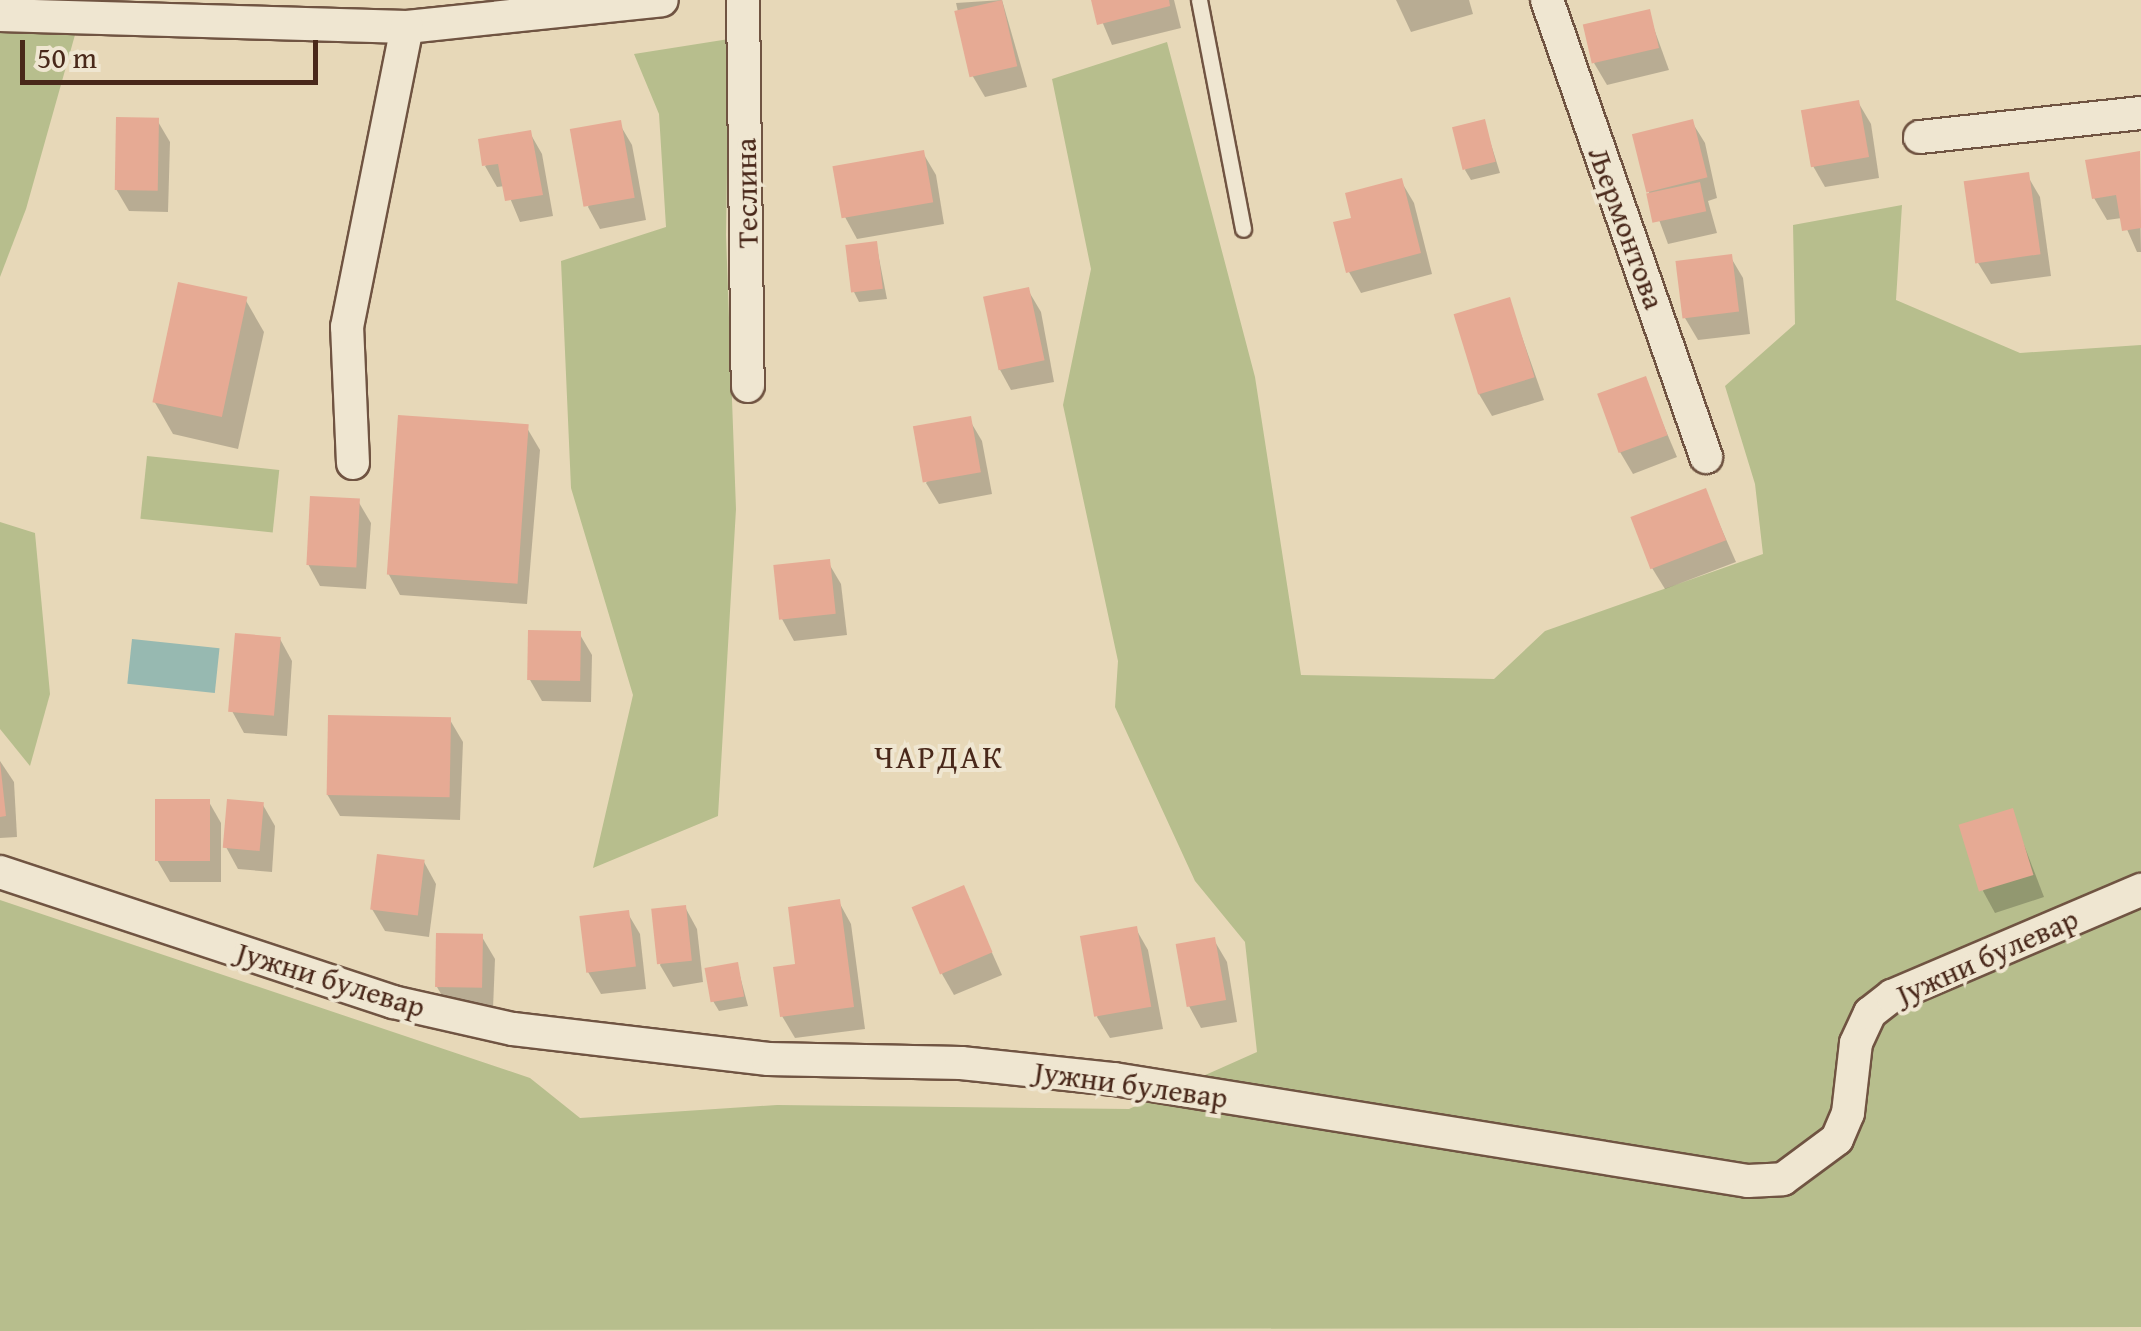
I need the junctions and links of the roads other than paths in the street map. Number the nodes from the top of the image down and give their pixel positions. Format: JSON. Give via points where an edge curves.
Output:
{"nodes":[{"id":1,"x":662,"y":0,"type":"edge"},
{"id":2,"x":743,"y":0,"type":"edge"},
{"id":3,"x":1198,"y":0,"type":"edge"},
{"id":4,"x":1547,"y":0,"type":"edge"},
{"id":5,"x":0,"y":15,"type":"edge"},
{"id":6,"x":408,"y":27,"type":"junction"},
{"id":7,"x":2141,"y":113,"type":"edge"},
{"id":8,"x":1920,"y":137,"type":"dead end"},
{"id":9,"x":1243,"y":229,"type":"dead end"},
{"id":10,"x":748,"y":386,"type":"dead end"},
{"id":11,"x":1706,"y":457,"type":"dead end"},
{"id":12,"x":354,"y":463,"type":"dead end"},
{"id":13,"x":0,"y":872,"type":"edge"},
{"id":14,"x":2141,"y":890,"type":"edge"}],
"edges":[{"from":1,"to":6,"type":"street"},
{"from":2,"to":10,"type":"street","name":"Теслина"},
{"from":3,"to":9,"type":"lane"},
{"from":4,"to":11,"type":"street","name":"Љермонтова"},
{"from":5,"to":6,"type":"street"},
{"from":6,"to":12,"type":"street","via":[[347,326]]},
{"from":7,"to":8,"type":"street"},
{"from":13,"to":14,"type":"street","name":"Јужни булевар","via":[[393,1002],[513,1030],[768,1060],[961,1063],[1114,1079],[1748,1181],[1784,1178],[1838,1140],[1856,1043],[1870,1013],[1892,996]]}]}
